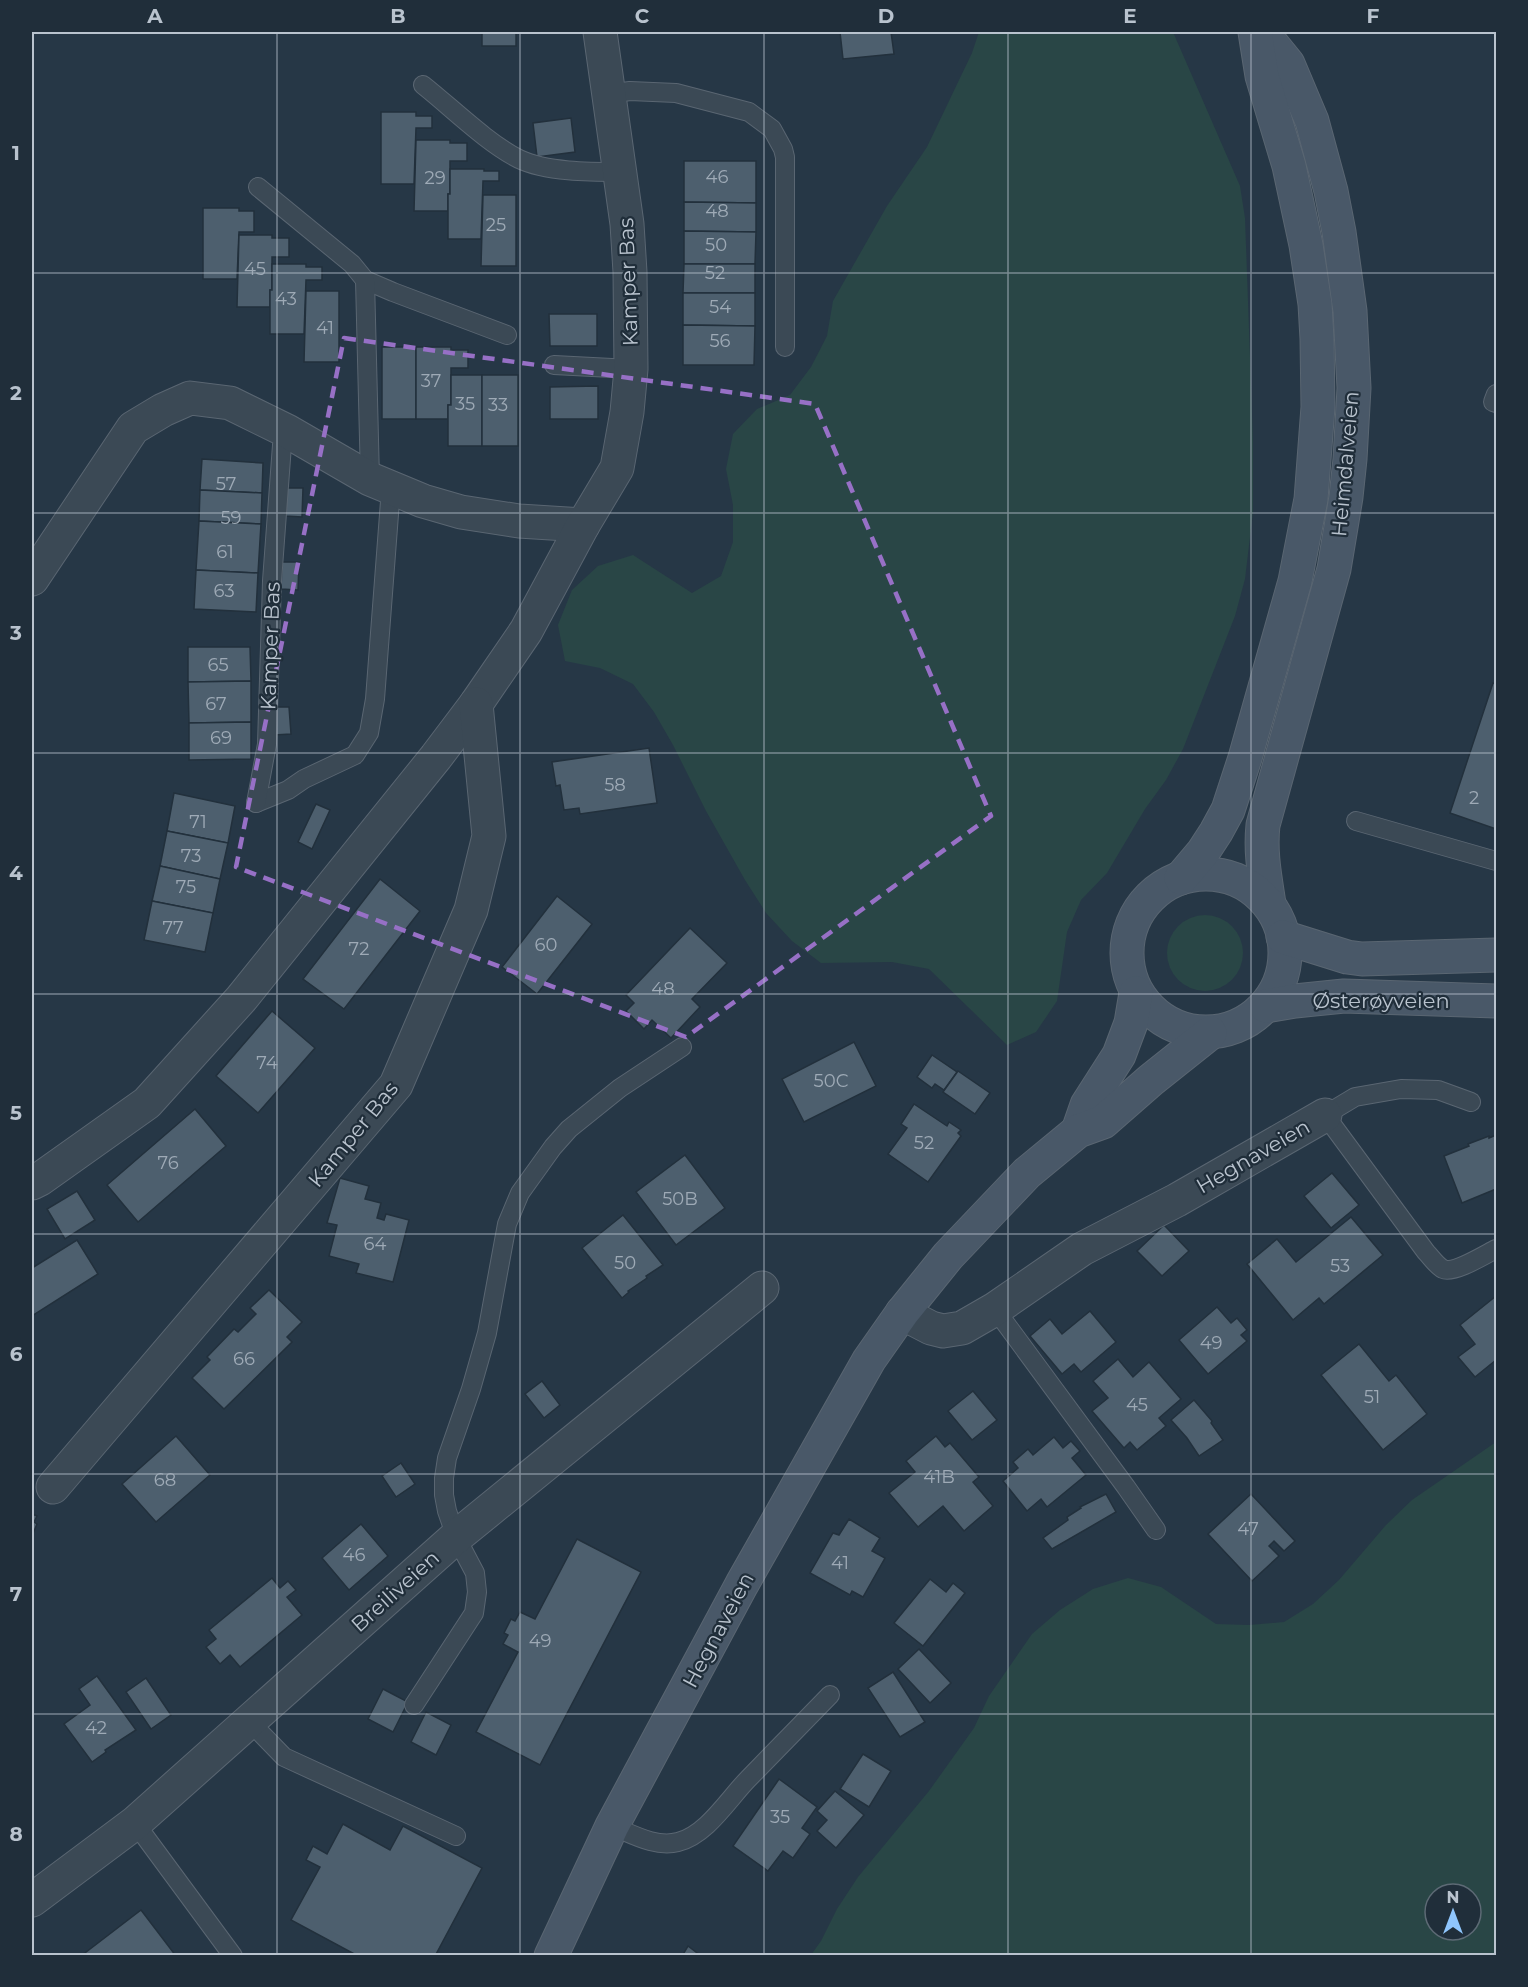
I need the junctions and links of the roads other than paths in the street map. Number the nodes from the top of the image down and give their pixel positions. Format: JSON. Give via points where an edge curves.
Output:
{"nodes":[{"id":1,"x":600,"y":32,"type":"edge"},
{"id":2,"x":1255,"y":32,"type":"edge"},
{"id":3,"x":1262,"y":32,"type":"edge"},
{"id":4,"x":423,"y":85,"type":"dead end"},
{"id":5,"x":608,"y":94,"type":"junction"},
{"id":6,"x":620,"y":172,"type":"junction"},
{"id":7,"x":258,"y":187,"type":"dead end"},
{"id":8,"x":365,"y":280,"type":"junction"},
{"id":9,"x":507,"y":335,"type":"dead end"},
{"id":10,"x":785,"y":347,"type":"dead end"},
{"id":11,"x":554,"y":365,"type":"dead end"},
{"id":12,"x":631,"y":369,"type":"junction"},
{"id":13,"x":1497,"y":394,"type":"edge"},
{"id":14,"x":1497,"y":403,"type":"edge"},
{"id":15,"x":287,"y":431,"type":"junction"},
{"id":16,"x":381,"y":484,"type":"junction"},
{"id":17,"x":583,"y":525,"type":"junction"},
{"id":18,"x":32,"y":579,"type":"edge"},
{"id":19,"x":476,"y":704,"type":"junction"},
{"id":20,"x":1356,"y":821,"type":"dead end"},
{"id":21,"x":1497,"y":861,"type":"edge"},
{"id":22,"x":1181,"y":878,"type":"junction"},
{"id":23,"x":1269,"y":904,"type":"junction"},
{"id":24,"x":1283,"y":937,"type":"junction"},
{"id":25,"x":1497,"y":956,"type":"edge"},
{"id":26,"x":1136,"y":993,"type":"junction"},
{"id":27,"x":1497,"y":1001,"type":"edge"},
{"id":28,"x":1266,"y":1006,"type":"junction"},
{"id":29,"x":1210,"y":1033,"type":"junction"},
{"id":30,"x":682,"y":1047,"type":"dead end"},
{"id":31,"x":1471,"y":1102,"type":"dead end"},
{"id":32,"x":1325,"y":1115,"type":"junction"},
{"id":33,"x":1078,"y":1131,"type":"junction"},
{"id":34,"x":32,"y":1183,"type":"edge"},
{"id":35,"x":1497,"y":1249,"type":"edge"},
{"id":36,"x":762,"y":1288,"type":"dead end"},
{"id":37,"x":995,"y":1309,"type":"junction"},
{"id":38,"x":902,"y":1313,"type":"junction"},
{"id":39,"x":53,"y":1487,"type":"dead end"},
{"id":40,"x":1156,"y":1530,"type":"dead end"},
{"id":41,"x":456,"y":1537,"type":"junction"},
{"id":42,"x":830,"y":1695,"type":"dead end"},
{"id":43,"x":414,"y":1705,"type":"dead end"},
{"id":44,"x":249,"y":1721,"type":"junction"},
{"id":45,"x":135,"y":1823,"type":"junction"},
{"id":46,"x":612,"y":1826,"type":"junction"},
{"id":47,"x":456,"y":1836,"type":"dead end"},
{"id":48,"x":32,"y":1900,"type":"edge"},
{"id":49,"x":233,"y":1956,"type":"edge"},
{"id":50,"x":551,"y":1956,"type":"edge"}],
"edges":[{"from":1,"to":5,"type":"street","name":"Kamper Bas"},
{"from":2,"to":22,"type":"main road","name":"Heimdalveien","via":[[1262,76],[1289,166],[1314,304],[1318,407],[1311,499],[1295,581],[1228,810],[1203,852]]},
{"from":3,"to":23,"type":"main road","name":"Heimdalveien","via":[[1288,64],[1312,121],[1331,191],[1350,311],[1354,388],[1346,497],[1334,569],[1263,825],[1261,844]]},
{"from":4,"to":6,"type":"lane","via":[[495,144],[520,159],[581,172]]},
{"from":5,"to":6,"type":"street","name":"Kamper Bas"},
{"from":5,"to":10,"type":"lane","via":[[676,93],[749,112],[772,129],[785,157]]},
{"from":6,"to":12,"type":"street","name":"Kamper Bas","via":[[630,272]]},
{"from":7,"to":8,"type":"lane","via":[[352,264]]},
{"from":8,"to":9,"type":"lane"},
{"from":8,"to":16,"type":"lane","name":"Kamper Bas"},
{"from":11,"to":12,"type":"lane"},
{"from":12,"to":17,"type":"street","name":"Kamper Bas","via":[[617,468]]},
{"from":13,"to":14,"type":"lane","via":[[1493,402]]},
{"from":15,"to":16,"type":"street"},
{"from":15,"to":16,"type":"lane","name":"Kamper Bas","via":[[282,445],[272,581],[267,744],[256,803],[355,755],[369,733],[375,699]]},
{"from":15,"to":18,"type":"street","via":[[230,403],[190,398],[163,410],[133,428]]},
{"from":16,"to":17,"type":"street","via":[[461,512]]},
{"from":17,"to":19,"type":"street","name":"Kamper Bas","via":[[526,632]]},
{"from":19,"to":34,"type":"street","name":"Kamper Bas","via":[[241,999],[147,1103]]},
{"from":19,"to":39,"type":"street","name":"Kamper Bas","via":[[489,836],[471,910],[396,1085]]},
{"from":20,"to":21,"type":"lane"},
{"from":22,"to":23,"type":"main road","via":[[1211,873],[1228,876],[1254,889]]},
{"from":22,"to":26,"type":"main road","via":[[1148,899],[1131,925],[1126,959]]},
{"from":23,"to":24,"type":"main road"},
{"from":24,"to":25,"type":"main road","name":"Østerøyveien","via":[[1362,959]]},
{"from":24,"to":28,"type":"main road","via":[[1284,973]]},
{"from":26,"to":29,"type":"main road","via":[[1153,1014],[1167,1023]]},
{"from":26,"to":33,"type":"main road","via":[[1131,1023],[1119,1055],[1087,1105]]},
{"from":27,"to":28,"type":"main road","name":"Østerøyveien","via":[[1344,996]]},
{"from":28,"to":29,"type":"main road","via":[[1232,1029]]},
{"from":29,"to":33,"type":"main road","name":"Hegnaveien","via":[[1103,1122]]},
{"from":30,"to":41,"type":"lane","via":[[620,1088],[569,1129],[520,1193],[507,1224],[487,1334],[447,1458],[444,1495]]},
{"from":31,"to":32,"type":"lane","via":[[1438,1090],[1401,1089],[1355,1097]]},
{"from":32,"to":35,"type":"lane","name":"Hegnaveien","via":[[1442,1269],[1459,1268]]},
{"from":32,"to":37,"type":"street","name":"Hegnaveien","via":[[1083,1249]]},
{"from":33,"to":38,"type":"main road","name":"Hegnaveien","via":[[987,1213]]},
{"from":36,"to":41,"type":"street","name":"Breiliveien"},
{"from":37,"to":38,"type":"street","name":"Hegnaveien","via":[[962,1328],[943,1331]]},
{"from":37,"to":40,"type":"lane"},
{"from":38,"to":46,"type":"main road","name":"Hegnaveien","via":[[869,1360],[747,1574]]},
{"from":41,"to":43,"type":"lane","via":[[475,1573],[474,1613]]},
{"from":41,"to":44,"type":"street","name":"Breiliveien"},
{"from":42,"to":46,"type":"lane","via":[[713,1820],[693,1836],[678,1843],[648,1841]]},
{"from":44,"to":45,"type":"street","name":"Breiliveien"},
{"from":44,"to":47,"type":"lane","via":[[284,1757]]},
{"from":45,"to":48,"type":"street","name":"Breiliveien"},
{"from":45,"to":49,"type":"lane"},
{"from":46,"to":50,"type":"main road","name":"Hegnaveien"}]}
